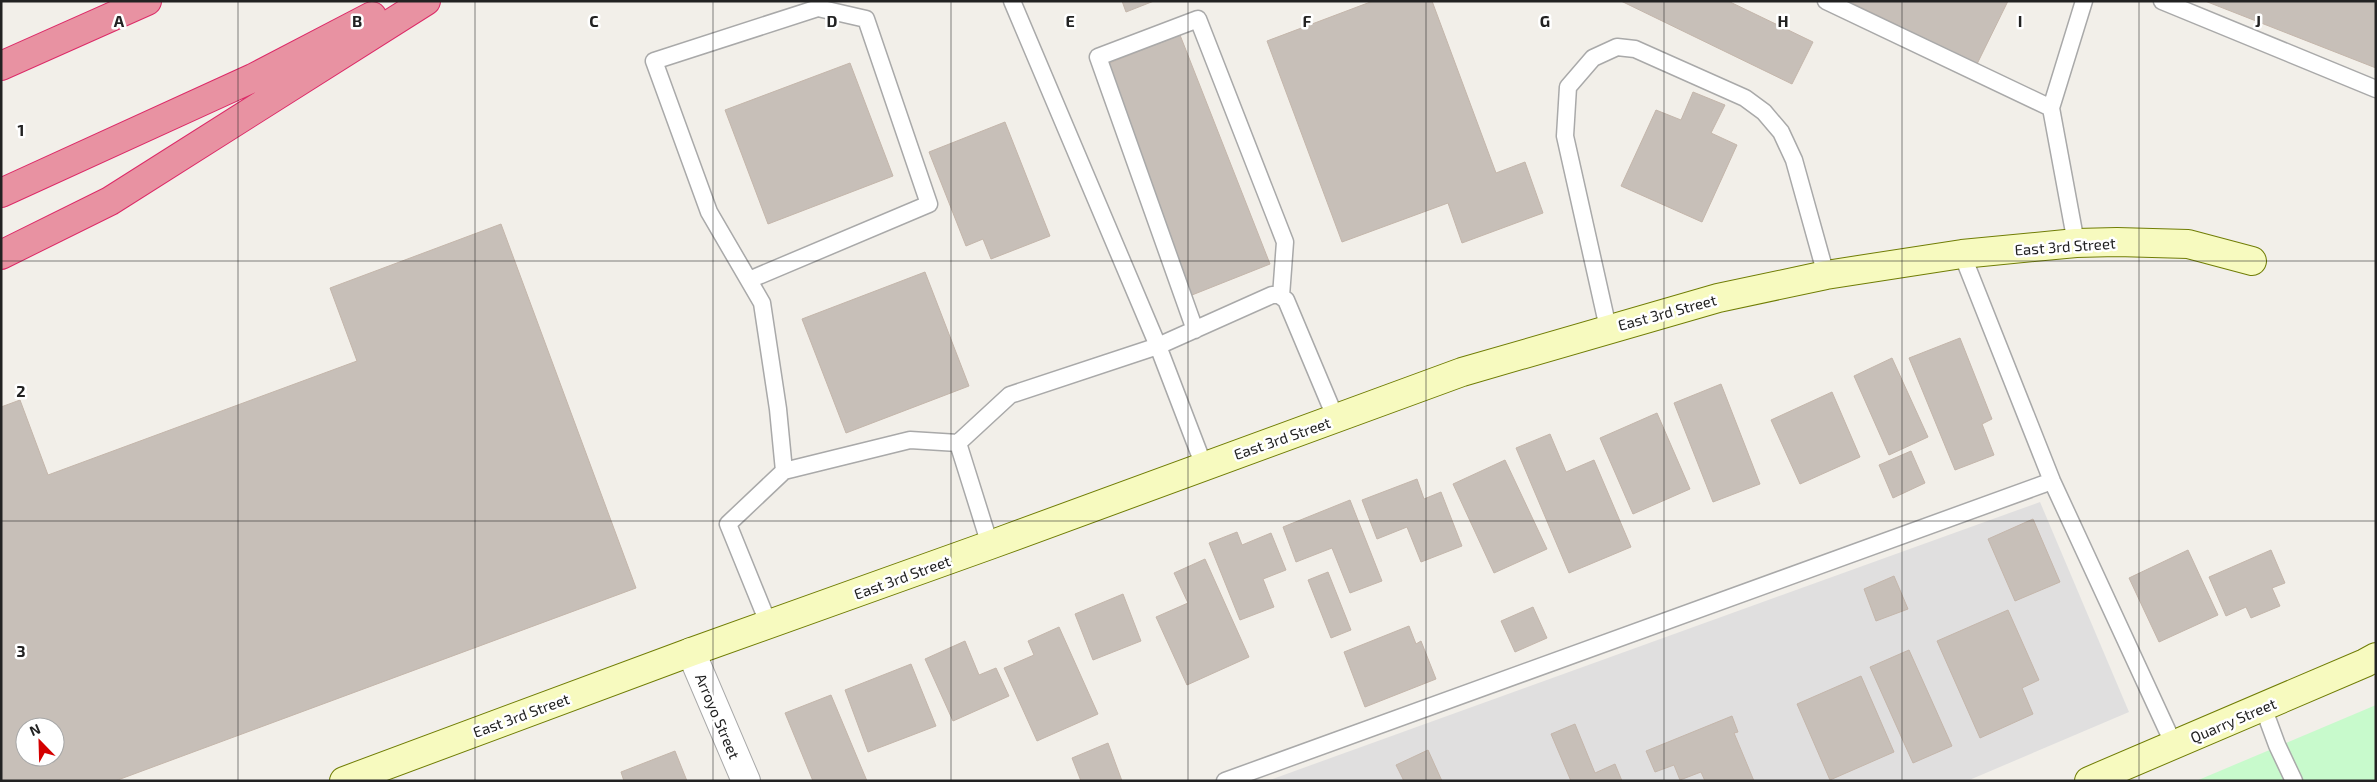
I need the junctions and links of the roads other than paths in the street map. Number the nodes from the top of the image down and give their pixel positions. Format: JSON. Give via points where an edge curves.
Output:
{"nodes":[{"id":1,"x":147,"y":1,"type":"edge"},
{"id":2,"x":401,"y":1,"type":"edge"},
{"id":3,"x":426,"y":1,"type":"edge"},
{"id":4,"x":1012,"y":1,"type":"edge"},
{"id":5,"x":1826,"y":1,"type":"edge"},
{"id":6,"x":2084,"y":1,"type":"edge"},
{"id":7,"x":2162,"y":1,"type":"edge"},
{"id":8,"x":1,"y":66,"type":"edge"},
{"id":9,"x":2376,"y":89,"type":"edge"},
{"id":10,"x":2051,"y":108,"type":"junction"},
{"id":11,"x":1,"y":193,"type":"edge"},
{"id":12,"x":2076,"y":243,"type":"junction"},
{"id":13,"x":1962,"y":254,"type":"junction"},
{"id":14,"x":1,"y":255,"type":"edge"},
{"id":15,"x":2252,"y":261,"type":"dead end"},
{"id":16,"x":1826,"y":275,"type":"junction"},
{"id":17,"x":749,"y":280,"type":"junction"},
{"id":18,"x":1281,"y":296,"type":"junction"},
{"id":19,"x":1608,"y":328,"type":"junction"},
{"id":20,"x":1194,"y":330,"type":"junction"},
{"id":21,"x":1158,"y":346,"type":"junction"},
{"id":22,"x":1336,"y":419,"type":"junction"},
{"id":23,"x":958,"y":443,"type":"junction"},
{"id":24,"x":1204,"y":466,"type":"junction"},
{"id":25,"x":784,"y":472,"type":"junction"},
{"id":26,"x":2052,"y":481,"type":"junction"},
{"id":27,"x":990,"y":545,"type":"junction"},
{"id":28,"x":769,"y":625,"type":"junction"},
{"id":29,"x":691,"y":652,"type":"junction"},
{"id":30,"x":2376,"y":657,"type":"edge"},
{"id":31,"x":2263,"y":707,"type":"junction"},
{"id":32,"x":2174,"y":745,"type":"junction"},
{"id":33,"x":344,"y":781,"type":"edge"},
{"id":34,"x":746,"y":781,"type":"edge"},
{"id":35,"x":1225,"y":781,"type":"edge"},
{"id":36,"x":2089,"y":781,"type":"edge"},
{"id":37,"x":2294,"y":781,"type":"edge"}],
"edges":[{"from":1,"to":8,"type":"highway"},
{"from":2,"to":11,"type":"highway","via":[[253,78]]},
{"from":3,"to":14,"type":"highway","via":[[110,201]]},
{"from":4,"to":21,"type":"lane"},
{"from":5,"to":10,"type":"lane"},
{"from":6,"to":10,"type":"lane"},
{"from":7,"to":9,"type":"lane"},
{"from":10,"to":12,"type":"lane"},
{"from":12,"to":13,"type":"street","name":"East 3rd Street"},
{"from":12,"to":15,"type":"street","name":"East 3rd Street","via":[[2188,244]]},
{"from":13,"to":16,"type":"street","name":"East 3rd Street"},
{"from":13,"to":26,"type":"lane"},
{"from":16,"to":19,"type":"street","name":"East 3rd Street","via":[[1718,298]]},
{"from":16,"to":19,"type":"lane","via":[[1794,160],[1781,132],[1764,112],[1745,98],[1635,49],[1617,47],[1593,58],[1568,87],[1565,136]]},
{"from":17,"to":17,"type":"lane","via":[[709,212],[654,62],[818,8],[866,19],[929,204]]},
{"from":17,"to":25,"type":"lane","via":[[762,303]]},
{"from":18,"to":20,"type":"lane","via":[[1272,295]]},
{"from":18,"to":20,"type":"lane","via":[[1285,242],[1198,18],[1098,57]]},
{"from":18,"to":22,"type":"lane","via":[[1286,300]]},
{"from":19,"to":22,"type":"street","name":"East 3rd Street","via":[[1462,372]]},
{"from":20,"to":21,"type":"lane"},
{"from":21,"to":23,"type":"lane","via":[[1010,395]]},
{"from":21,"to":24,"type":"lane"},
{"from":22,"to":24,"type":"street","name":"East 3rd Street"},
{"from":23,"to":25,"type":"lane","via":[[910,440]]},
{"from":23,"to":27,"type":"lane"},
{"from":24,"to":27,"type":"street","name":"East 3rd Street"},
{"from":25,"to":28,"type":"lane","via":[[728,524]]},
{"from":26,"to":32,"type":"lane"},
{"from":26,"to":35,"type":"lane"},
{"from":27,"to":28,"type":"street","name":"East 3rd Street"},
{"from":28,"to":29,"type":"street","name":"East 3rd Street"},
{"from":29,"to":33,"type":"street","name":"East 3rd Street"},
{"from":29,"to":34,"type":"street","name":"Arroyo Street"},
{"from":30,"to":31,"type":"street","name":"Quarry Street"},
{"from":31,"to":32,"type":"street","name":"Quarry Street"},
{"from":31,"to":37,"type":"lane"},
{"from":32,"to":36,"type":"street","name":"Quarry Street"}]}
